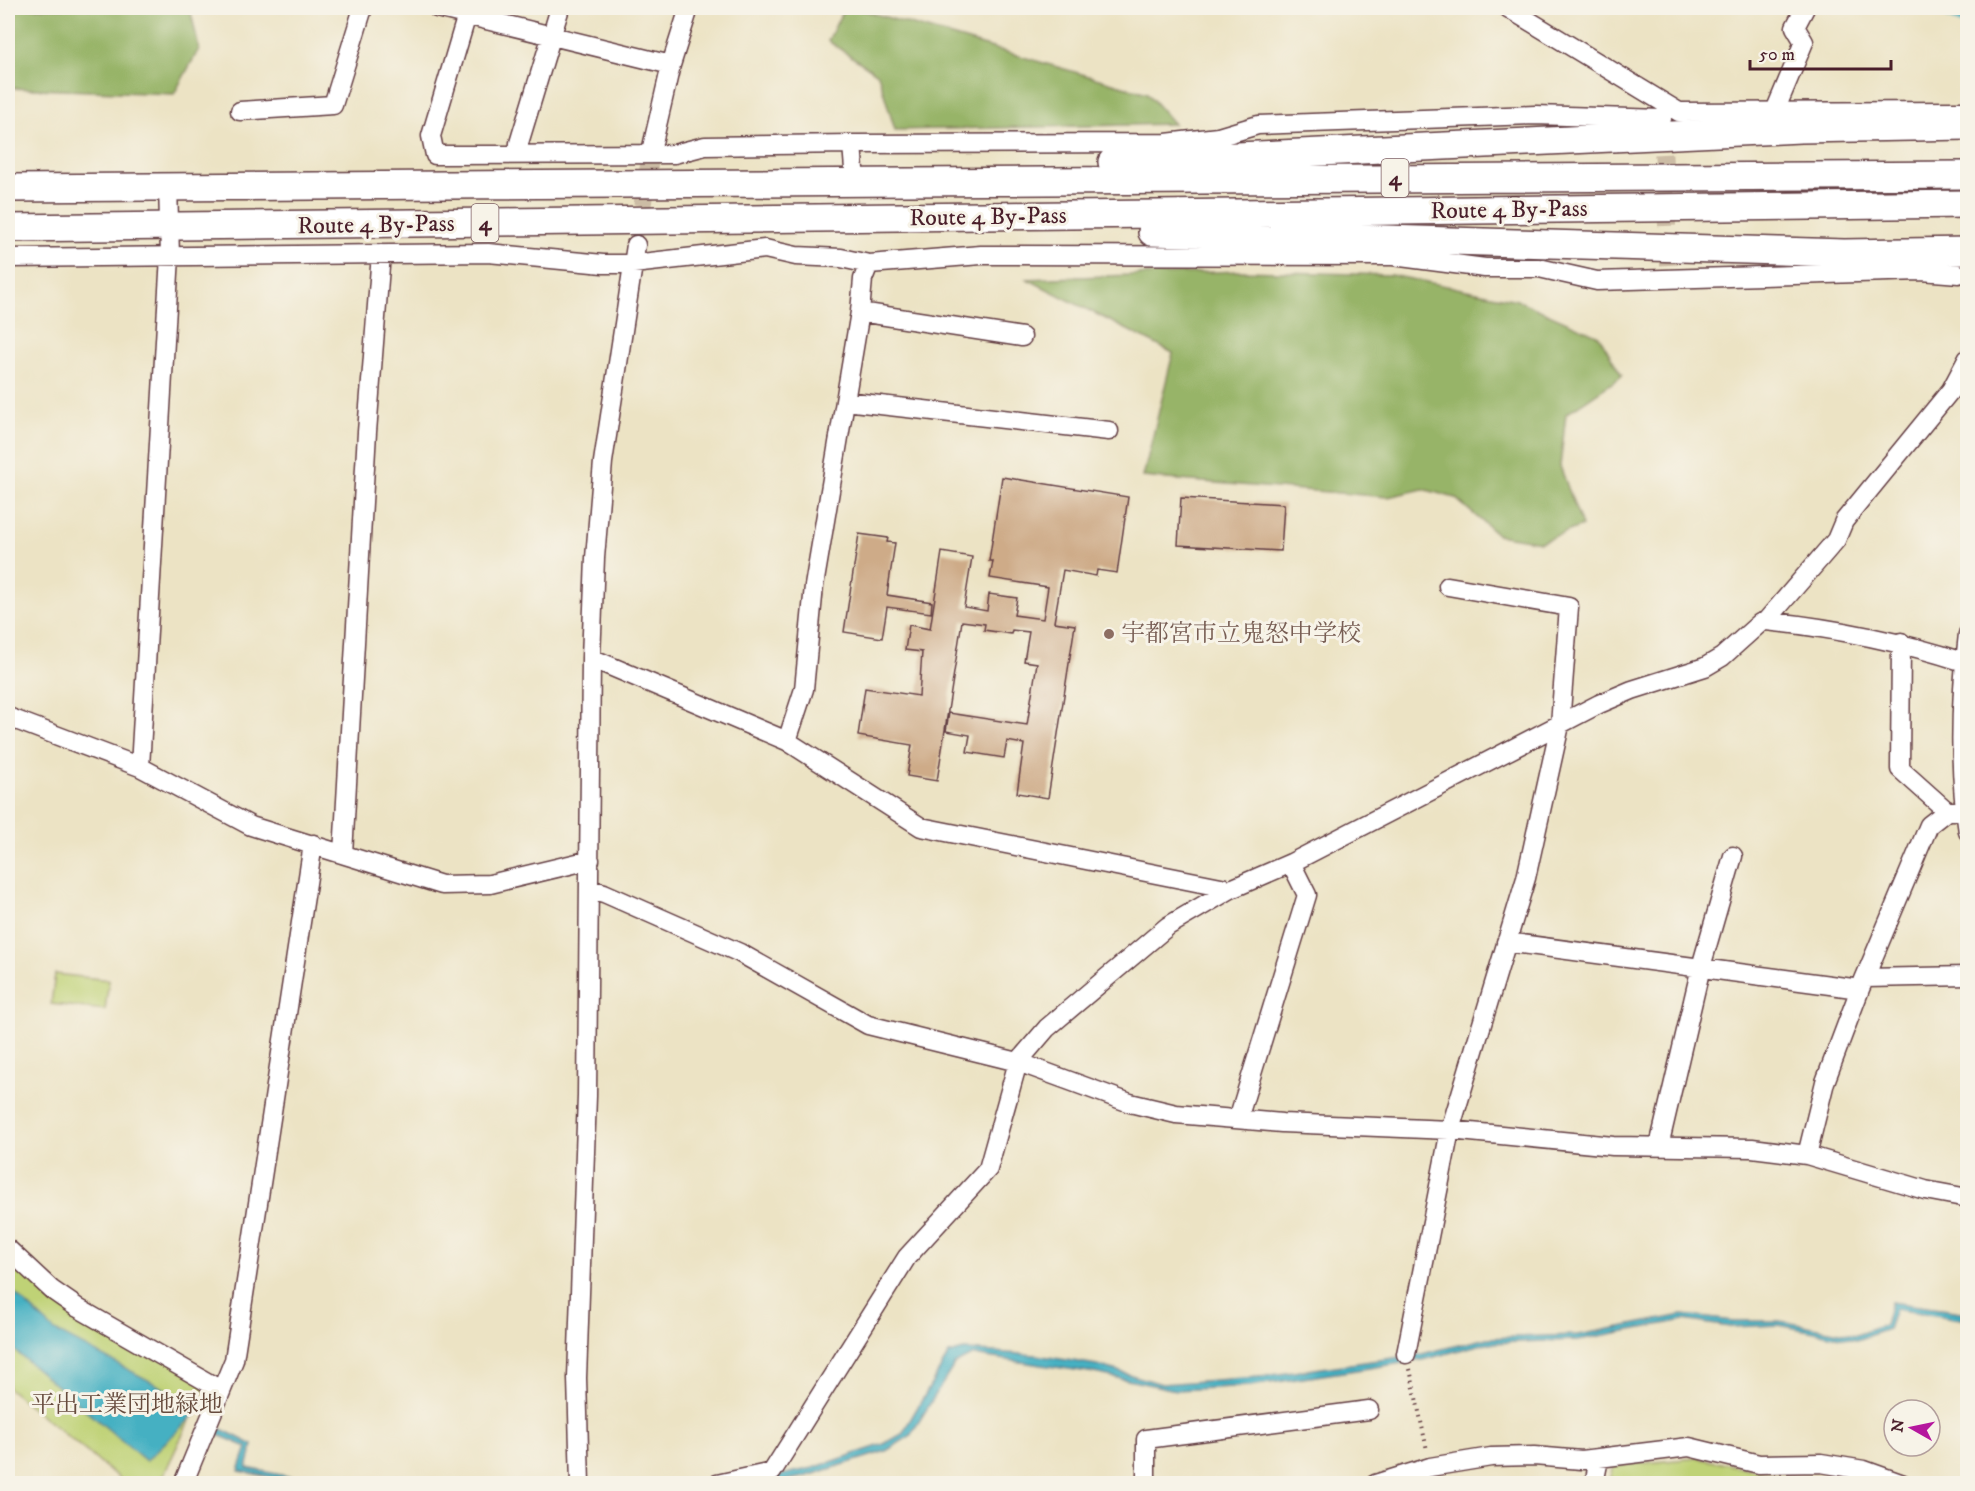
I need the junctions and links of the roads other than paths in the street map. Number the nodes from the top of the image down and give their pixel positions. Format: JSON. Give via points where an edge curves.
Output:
{"nodes":[{"id":1,"x":363,"y":8,"type":"edge"},
{"id":2,"x":437,"y":8,"type":"edge"},
{"id":3,"x":560,"y":8,"type":"edge"},
{"id":4,"x":689,"y":8,"type":"edge"},
{"id":5,"x":1508,"y":8,"type":"edge"},
{"id":6,"x":1805,"y":8,"type":"edge"},
{"id":7,"x":468,"y":11,"type":"edge"},
{"id":8,"x":551,"y":36,"type":"junction"},
{"id":9,"x":671,"y":65,"type":"junction"},
{"id":10,"x":240,"y":111,"type":"dead end"},
{"id":11,"x":1775,"y":111,"type":"junction"},
{"id":12,"x":1664,"y":117,"type":"junction"},
{"id":13,"x":1965,"y":119,"type":"edge"},
{"id":14,"x":852,"y":144,"type":"junction"},
{"id":15,"x":652,"y":147,"type":"tunnel mouth"},
{"id":16,"x":518,"y":154,"type":"junction"},
{"id":17,"x":1968,"y":175,"type":"edge"},
{"id":18,"x":855,"y":182,"type":"junction"},
{"id":19,"x":168,"y":186,"type":"junction"},
{"id":20,"x":8,"y":188,"type":"edge"},
{"id":21,"x":1968,"y":204,"type":"edge"},
{"id":22,"x":963,"y":218,"type":"junction"},
{"id":23,"x":169,"y":227,"type":"junction"},
{"id":24,"x":8,"y":228,"type":"edge"},
{"id":25,"x":636,"y":245,"type":"tunnel mouth"},
{"id":26,"x":381,"y":254,"type":"junction"},
{"id":27,"x":170,"y":256,"type":"junction"},
{"id":28,"x":8,"y":258,"type":"edge"},
{"id":29,"x":1963,"y":262,"type":"edge"},
{"id":30,"x":633,"y":264,"type":"junction"},
{"id":31,"x":869,"y":264,"type":"junction"},
{"id":32,"x":860,"y":312,"type":"junction"},
{"id":33,"x":1022,"y":337,"type":"dead end"},
{"id":34,"x":1968,"y":358,"type":"edge"},
{"id":35,"x":845,"y":401,"type":"junction"},
{"id":36,"x":1109,"y":431,"type":"dead end"},
{"id":37,"x":1448,"y":586,"type":"dead end"},
{"id":38,"x":1766,"y":621,"type":"junction"},
{"id":39,"x":1968,"y":634,"type":"edge"},
{"id":40,"x":1901,"y":642,"type":"junction"},
{"id":41,"x":591,"y":658,"type":"junction"},
{"id":42,"x":1964,"y":662,"type":"junction"},
{"id":43,"x":8,"y":717,"type":"edge"},
{"id":44,"x":1560,"y":725,"type":"junction"},
{"id":45,"x":787,"y":741,"type":"junction"},
{"id":46,"x":140,"y":766,"type":"junction"},
{"id":47,"x":1956,"y":811,"type":"junction"},
{"id":48,"x":1968,"y":832,"type":"edge"},
{"id":49,"x":313,"y":844,"type":"junction"},
{"id":50,"x":343,"y":854,"type":"junction"},
{"id":51,"x":1733,"y":856,"type":"dead end"},
{"id":52,"x":590,"y":860,"type":"junction"},
{"id":53,"x":1291,"y":863,"type":"junction"},
{"id":54,"x":1231,"y":889,"type":"junction"},
{"id":55,"x":589,"y":890,"type":"junction"},
{"id":56,"x":1506,"y":942,"type":"junction"},
{"id":57,"x":1701,"y":967,"type":"junction"},
{"id":58,"x":1968,"y":976,"type":"edge"},
{"id":59,"x":1862,"y":983,"type":"junction"},
{"id":60,"x":1018,"y":1062,"type":"junction"},
{"id":61,"x":1238,"y":1119,"type":"junction"},
{"id":62,"x":1450,"y":1130,"type":"junction"},
{"id":63,"x":1659,"y":1146,"type":"junction"},
{"id":64,"x":1807,"y":1155,"type":"junction"},
{"id":65,"x":1968,"y":1198,"type":"edge"},
{"id":66,"x":8,"y":1249,"type":"edge"},
{"id":67,"x":1406,"y":1354,"type":"road end"},
{"id":68,"x":221,"y":1390,"type":"junction"},
{"id":69,"x":1369,"y":1410,"type":"dead end"},
{"id":70,"x":1599,"y":1458,"type":"junction"},
{"id":71,"x":183,"y":1484,"type":"edge"},
{"id":72,"x":580,"y":1484,"type":"edge"},
{"id":73,"x":717,"y":1484,"type":"edge"},
{"id":74,"x":1146,"y":1484,"type":"edge"},
{"id":75,"x":1375,"y":1484,"type":"edge"},
{"id":76,"x":1594,"y":1484,"type":"edge"},
{"id":77,"x":1903,"y":1484,"type":"edge"}],
"edges":[{"from":1,"to":10,"type":"street","via":[[333,105]]},
{"from":2,"to":7,"type":"street"},
{"from":3,"to":8,"type":"street"},
{"from":4,"to":9,"type":"street"},
{"from":5,"to":12,"type":"street"},
{"from":6,"to":11,"type":"street","via":[[1795,27],[1804,42]]},
{"from":7,"to":8,"type":"street"},
{"from":7,"to":16,"type":"street","via":[[431,136],[435,155]]},
{"from":8,"to":9,"type":"street"},
{"from":8,"to":16,"type":"street"},
{"from":9,"to":15,"type":"street"},
{"from":11,"to":12,"type":"street","via":[[1679,112]]},
{"from":11,"to":13,"type":"street"},
{"from":12,"to":14,"type":"street","via":[[1535,115],[1269,124],[1218,137],[1166,143]]},
{"from":13,"to":18,"type":"highway","via":[[1286,156],[915,170]]},
{"from":14,"to":16,"type":"street","via":[[705,146],[674,154]]},
{"from":14,"to":18,"type":"street"},
{"from":17,"to":18,"type":"highway","name":"Route 4 By-Pass","number":"4"},
{"from":18,"to":19,"type":"highway","name":"Route 4 By-Pass","number":"4"},
{"from":19,"to":20,"type":"highway","name":"Route 4 By-Pass","number":"4"},
{"from":19,"to":23,"type":"street"},
{"from":21,"to":22,"type":"highway","name":"Route 4 By-Pass","number":"4"},
{"from":22,"to":23,"type":"highway","name":"Route 4 By-Pass","number":"4"},
{"from":22,"to":29,"type":"highway","via":[[1062,230],[1844,253]]},
{"from":23,"to":24,"type":"highway","name":"Route 4 By-Pass","number":"4"},
{"from":23,"to":27,"type":"street"},
{"from":25,"to":30,"type":"street"},
{"from":26,"to":27,"type":"street"},
{"from":26,"to":30,"type":"street","via":[[488,253]]},
{"from":26,"to":50,"type":"street"},
{"from":27,"to":28,"type":"street"},
{"from":27,"to":46,"type":"street"},
{"from":29,"to":31,"type":"street","via":[[1921,271],[1670,271],[1598,281],[1539,268],[1485,268],[1393,256],[981,255]]},
{"from":30,"to":31,"type":"street","via":[[765,249]]},
{"from":30,"to":41,"type":"street","via":[[603,462]]},
{"from":31,"to":32,"type":"street","via":[[863,279]]},
{"from":32,"to":33,"type":"street"},
{"from":32,"to":35,"type":"street"},
{"from":34,"to":38,"type":"street","via":[[1951,390],[1844,521],[1836,540]]},
{"from":35,"to":36,"type":"street"},
{"from":35,"to":45,"type":"street","via":[[813,586],[804,689]]},
{"from":37,"to":44,"type":"street","via":[[1569,607]]},
{"from":38,"to":40,"type":"street"},
{"from":38,"to":44,"type":"street","via":[[1705,667],[1632,690]]},
{"from":39,"to":42,"type":"street"},
{"from":40,"to":42,"type":"street"},
{"from":40,"to":47,"type":"street","via":[[1900,769]]},
{"from":41,"to":45,"type":"street"},
{"from":41,"to":52,"type":"street"},
{"from":42,"to":47,"type":"street"},
{"from":43,"to":46,"type":"street"},
{"from":44,"to":53,"type":"street"},
{"from":44,"to":56,"type":"street","via":[[1526,878]]},
{"from":45,"to":54,"type":"street","via":[[921,827]]},
{"from":46,"to":49,"type":"street","via":[[251,825]]},
{"from":47,"to":48,"type":"street"},
{"from":47,"to":59,"type":"street","via":[[1929,825]]},
{"from":49,"to":50,"type":"street"},
{"from":49,"to":68,"type":"street","via":[[234,1360]]},
{"from":50,"to":52,"type":"street","via":[[441,885],[462,886],[490,884]]},
{"from":51,"to":57,"type":"street"},
{"from":52,"to":55,"type":"street"},
{"from":53,"to":54,"type":"street"},
{"from":53,"to":61,"type":"street","via":[[1307,895]]},
{"from":54,"to":60,"type":"street","via":[[1168,926],[1047,1028]]},
{"from":55,"to":60,"type":"street","via":[[604,893],[740,953],[868,1025]]},
{"from":55,"to":72,"type":"street","via":[[587,1096],[577,1378]]},
{"from":56,"to":57,"type":"street"},
{"from":56,"to":62,"type":"street"},
{"from":57,"to":59,"type":"street"},
{"from":57,"to":63,"type":"street"},
{"from":58,"to":59,"type":"street"},
{"from":59,"to":64,"type":"street","via":[[1825,1082]]},
{"from":60,"to":61,"type":"street","via":[[1130,1103],[1176,1114]]},
{"from":60,"to":73,"type":"street","via":[[988,1169],[907,1257],[772,1472]]},
{"from":61,"to":62,"type":"street"},
{"from":62,"to":63,"type":"street","via":[[1613,1146]]},
{"from":62,"to":67,"type":"street"},
{"from":63,"to":64,"type":"street","via":[[1752,1148]]},
{"from":64,"to":65,"type":"street","via":[[1925,1190]]},
{"from":66,"to":68,"type":"street","via":[[78,1308]]},
{"from":68,"to":71,"type":"street"},
{"from":69,"to":74,"type":"street","via":[[1146,1439]]},
{"from":70,"to":75,"type":"street","via":[[1491,1457],[1430,1467]]},
{"from":70,"to":76,"type":"street"},
{"from":70,"to":77,"type":"street","via":[[1689,1447],[1759,1464],[1821,1463],[1864,1470]]}]}
